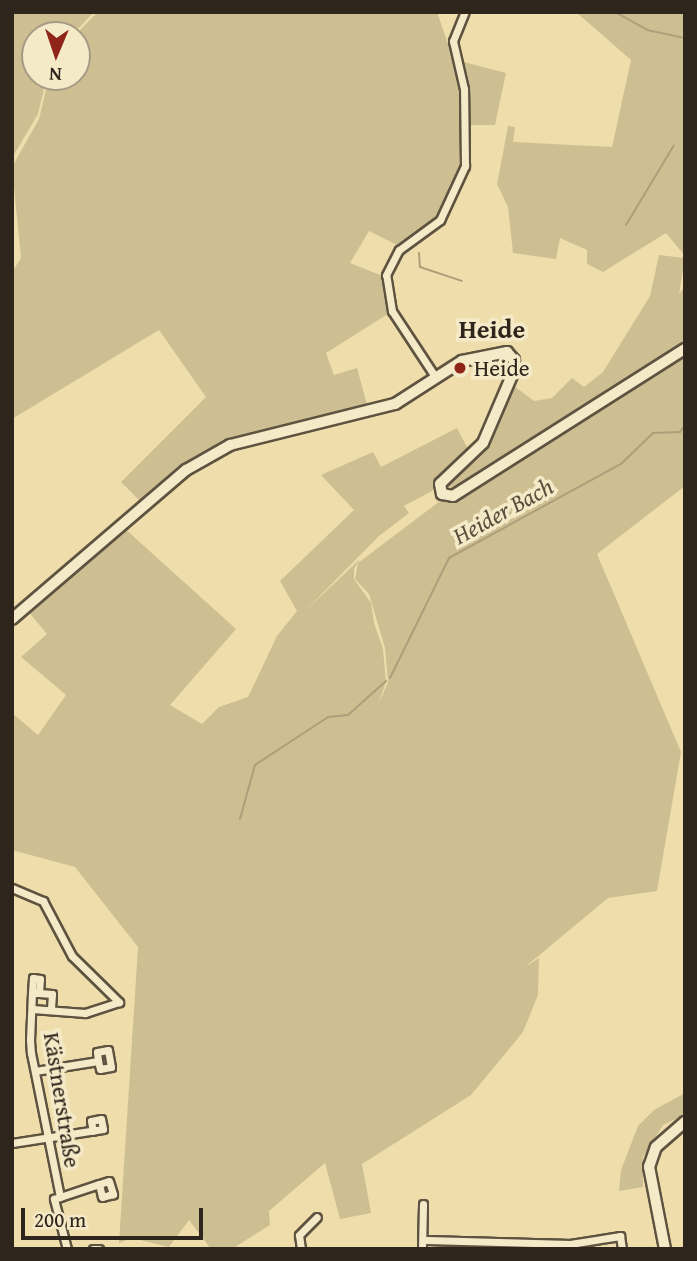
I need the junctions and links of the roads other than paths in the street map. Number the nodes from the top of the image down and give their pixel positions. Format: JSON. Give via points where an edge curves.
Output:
{"nodes":[{"id":1,"x":465,"y":12,"type":"edge"},
{"id":2,"x":685,"y":349,"type":"edge"},
{"id":3,"x":436,"y":378,"type":"junction"},
{"id":4,"x":12,"y":618,"type":"edge"},
{"id":5,"x":12,"y":888,"type":"edge"},
{"id":6,"x":32,"y":1009,"type":"junction"},
{"id":7,"x":51,"y":1010,"type":"junction"},
{"id":8,"x":98,"y":1061,"type":"dead end"},
{"id":9,"x":35,"y":1071,"type":"junction"},
{"id":10,"x":685,"y":1122,"type":"edge"},
{"id":11,"x":93,"y":1131,"type":"dead end"},
{"id":12,"x":46,"y":1140,"type":"junction"},
{"id":13,"x":12,"y":1143,"type":"edge"},
{"id":14,"x":99,"y":1184,"type":"dead end"},
{"id":15,"x":60,"y":1197,"type":"junction"},
{"id":16,"x":423,"y":1204,"type":"dead end"},
{"id":17,"x":317,"y":1217,"type":"dead end"},
{"id":18,"x":427,"y":1240,"type":"dead end"},
{"id":19,"x":466,"y":1245,"type":"edge"},
{"id":20,"x":513,"y":1246,"type":"edge"},
{"id":21,"x":570,"y":1246,"type":"edge"},
{"id":22,"x":67,"y":1249,"type":"edge"},
{"id":23,"x":93,"y":1249,"type":"edge"},
{"id":24,"x":99,"y":1249,"type":"edge"},
{"id":25,"x":301,"y":1249,"type":"edge"},
{"id":26,"x":422,"y":1249,"type":"edge"},
{"id":27,"x":622,"y":1249,"type":"edge"},
{"id":28,"x":665,"y":1249,"type":"edge"}],
"edges":[{"from":1,"to":3,"type":"street","via":[[453,41],[464,89],[465,166],[440,220],[399,250],[387,275],[392,312]]},
{"from":2,"to":3,"type":"main road","via":[[455,495],[443,495],[441,481],[476,453],[487,435],[513,373],[511,355],[483,353]]},
{"from":3,"to":4,"type":"main road","via":[[395,404],[245,440],[200,460]]},
{"from":5,"to":7,"type":"street","name":"Kästnerstraße","via":[[43,901],[72,956],[119,1002],[85,1013]]},
{"from":6,"to":7,"type":"street","name":"Kästnerstraße"},
{"from":6,"to":7,"type":"street","name":"Kästnerstraße","via":[[36,993],[52,994]]},
{"from":6,"to":9,"type":"street","name":"Kästnerstraße"},
{"from":8,"to":9,"type":"street"},
{"from":9,"to":12,"type":"street","name":"Kästnerstraße"},
{"from":10,"to":28,"type":"main road","via":[[656,1147],[649,1167]]},
{"from":11,"to":12,"type":"street"},
{"from":12,"to":13,"type":"street"},
{"from":12,"to":15,"type":"street","name":"Kästnerstraße"},
{"from":14,"to":15,"type":"street"},
{"from":15,"to":22,"type":"street","name":"Kästnerstraße","via":[[53,1204]]},
{"from":16,"to":26,"type":"street"},
{"from":17,"to":25,"type":"street","via":[[299,1235]]},
{"from":18,"to":19,"type":"street"},
{"from":19,"to":20,"type":"street"},
{"from":20,"to":21,"type":"street"},
{"from":21,"to":27,"type":"street","via":[[620,1236]]},
{"from":23,"to":24,"type":"street"}]}
